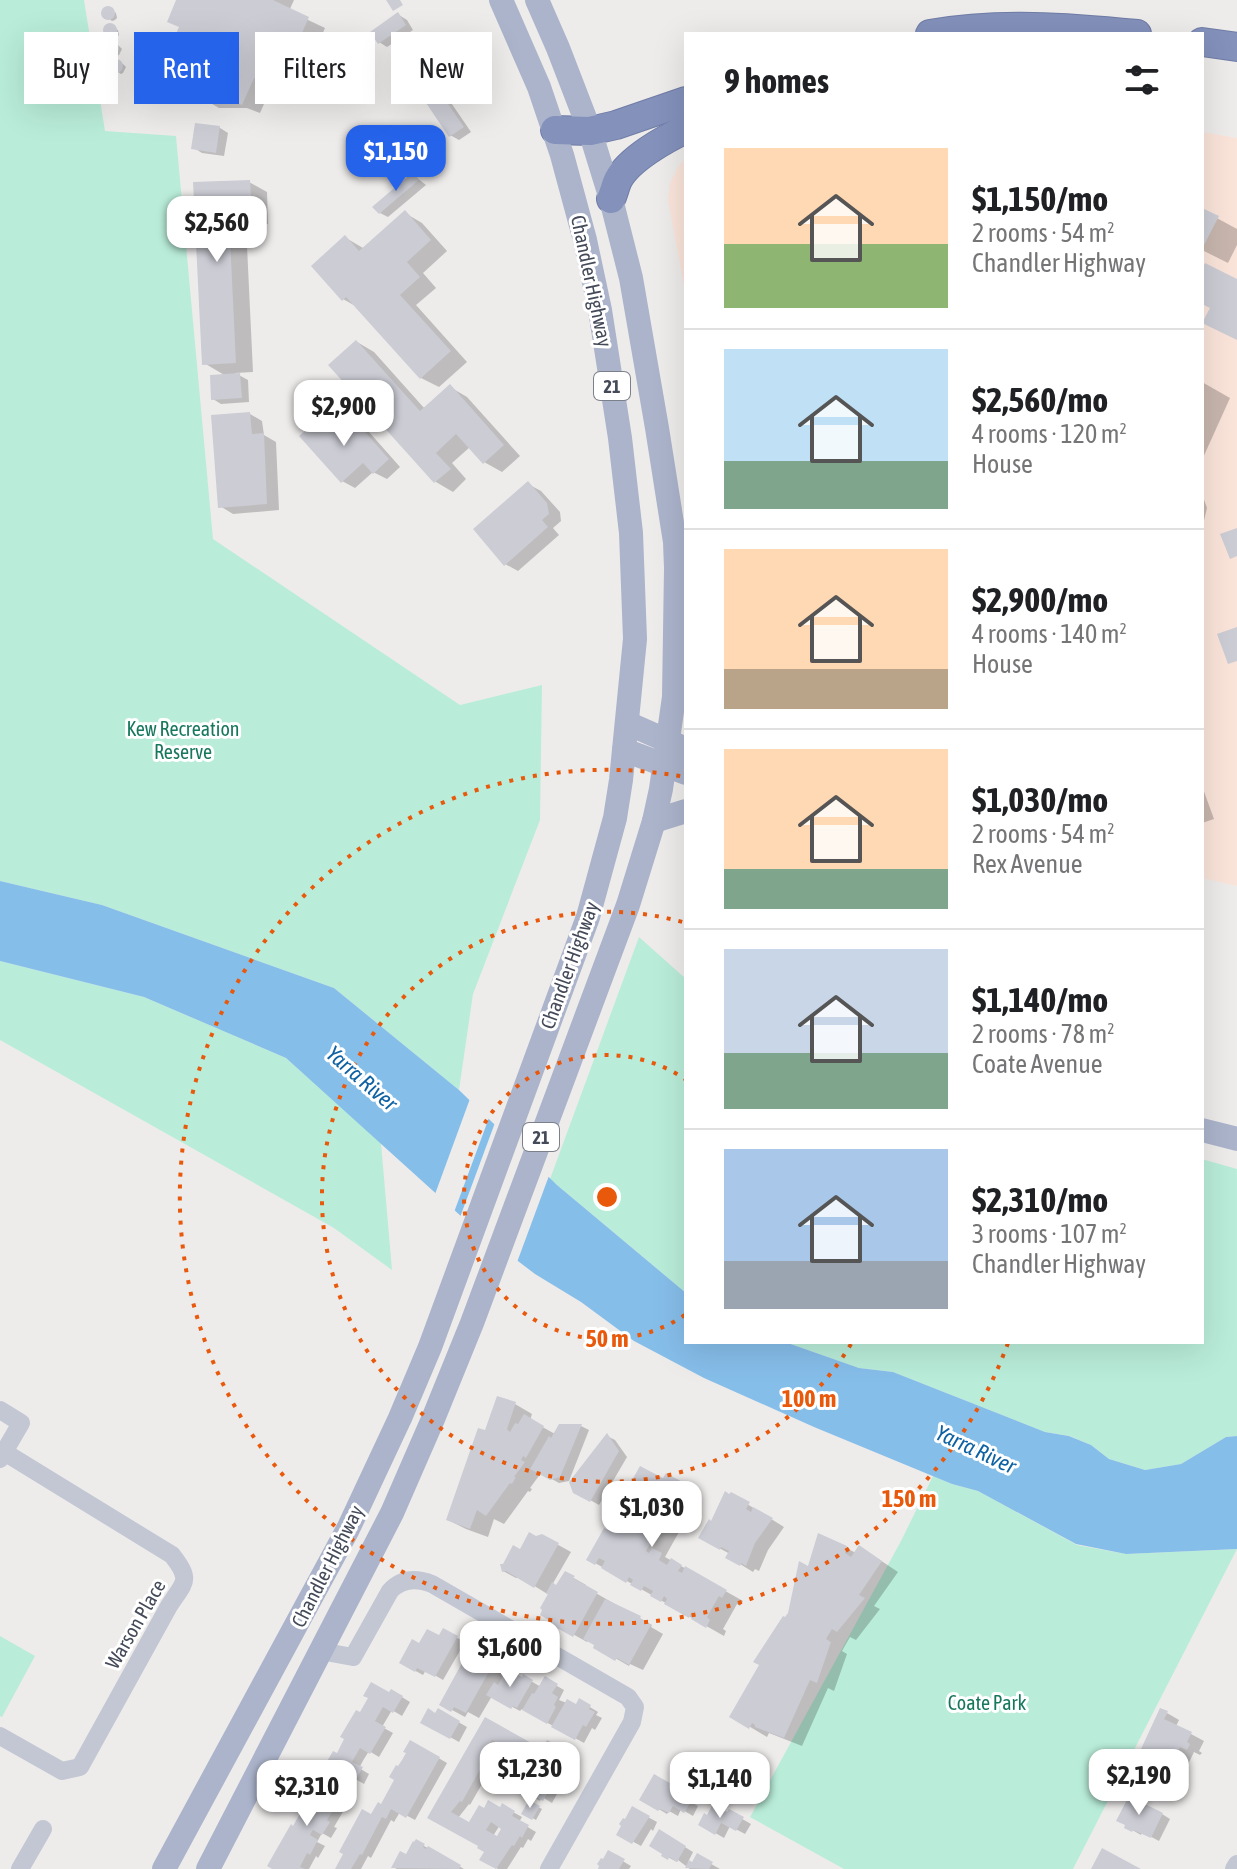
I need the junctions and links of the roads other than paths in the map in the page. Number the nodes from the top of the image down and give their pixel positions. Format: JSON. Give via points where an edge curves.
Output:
{"nodes":[{"id":1,"x":501,"y":0,"type":"edge"},
{"id":2,"x":537,"y":0,"type":"edge"},
{"id":3,"x":952,"y":32,"type":"edge"},
{"id":4,"x":1112,"y":32,"type":"edge"},
{"id":5,"x":1204,"y":42,"type":"edge"},
{"id":6,"x":1237,"y":47,"type":"edge"},
{"id":7,"x":684,"y":102,"type":"edge"},
{"id":8,"x":555,"y":130,"type":"junction"},
{"id":9,"x":684,"y":130,"type":"edge"},
{"id":10,"x":590,"y":131,"type":"junction"},
{"id":11,"x":611,"y":199,"type":"junction"},
{"id":12,"x":627,"y":723,"type":"junction"},
{"id":13,"x":677,"y":744,"type":"edge"},
{"id":14,"x":624,"y":750,"type":"junction"},
{"id":15,"x":676,"y":769,"type":"edge"},
{"id":16,"x":684,"y":812,"type":"edge"},
{"id":17,"x":654,"y":821,"type":"junction"},
{"id":18,"x":1204,"y":1131,"type":"edge"},
{"id":19,"x":1237,"y":1139,"type":"edge"},
{"id":20,"x":0,"y":1410,"type":"edge"},
{"id":21,"x":2,"y":1456,"type":"edge"},
{"id":22,"x":320,"y":1651,"type":"junction"},
{"id":23,"x":0,"y":1736,"type":"edge"},
{"id":24,"x":43,"y":1829,"type":"dead end"},
{"id":25,"x":20,"y":1869,"type":"edge"},
{"id":26,"x":164,"y":1869,"type":"edge"},
{"id":27,"x":208,"y":1869,"type":"edge"},
{"id":28,"x":549,"y":1869,"type":"edge"}],
"edges":[{"from":1,"to":8,"type":"main road","name":"Chandler Highway","number":"21"},
{"from":2,"to":10,"type":"main road","name":"Chandler Highway","number":"21"},
{"from":3,"to":4,"type":"highway","via":[[1050,27]]},
{"from":5,"to":6,"type":"highway"},
{"from":7,"to":10,"type":"highway"},
{"from":8,"to":10,"type":"highway"},
{"from":8,"to":12,"type":"main road","name":"Chandler Highway","number":"21","via":[[600,310],[620,438],[634,568],[635,639]]},
{"from":9,"to":11,"type":"highway","via":[[629,166]]},
{"from":10,"to":11,"type":"main road","name":"Chandler Highway","number":"21"},
{"from":11,"to":13,"type":"main road","name":"Chandler Highway","number":"21","via":[[631,278],[675,542]]},
{"from":12,"to":13,"type":"main road"},
{"from":12,"to":14,"type":"main road","name":"Chandler Highway","number":"21"},
{"from":13,"to":15,"type":"main road","name":"Chandler Highway","number":"21"},
{"from":14,"to":15,"type":"main road"},
{"from":14,"to":26,"type":"main road","name":"Chandler Highway","number":"21","via":[[615,818],[588,917],[430,1347],[348,1529]]},
{"from":15,"to":17,"type":"main road","name":"Chandler Highway","number":"21"},
{"from":16,"to":17,"type":"main road"},
{"from":17,"to":22,"type":"main road","name":"Chandler Highway","number":"21","via":[[628,905],[454,1368],[392,1513]]},
{"from":18,"to":19,"type":"main road"},
{"from":20,"to":21,"type":"street","via":[[21,1423]]},
{"from":21,"to":23,"type":"street","name":"Warson Place","via":[[172,1555],[185,1580],[80,1767],[62,1771]]},
{"from":22,"to":27,"type":"main road","name":"Chandler Highway","number":"21"},
{"from":22,"to":28,"type":"street","via":[[348,1665],[394,1586],[421,1580],[621,1691],[633,1704],[632,1722]]},
{"from":24,"to":25,"type":"street"}]}
